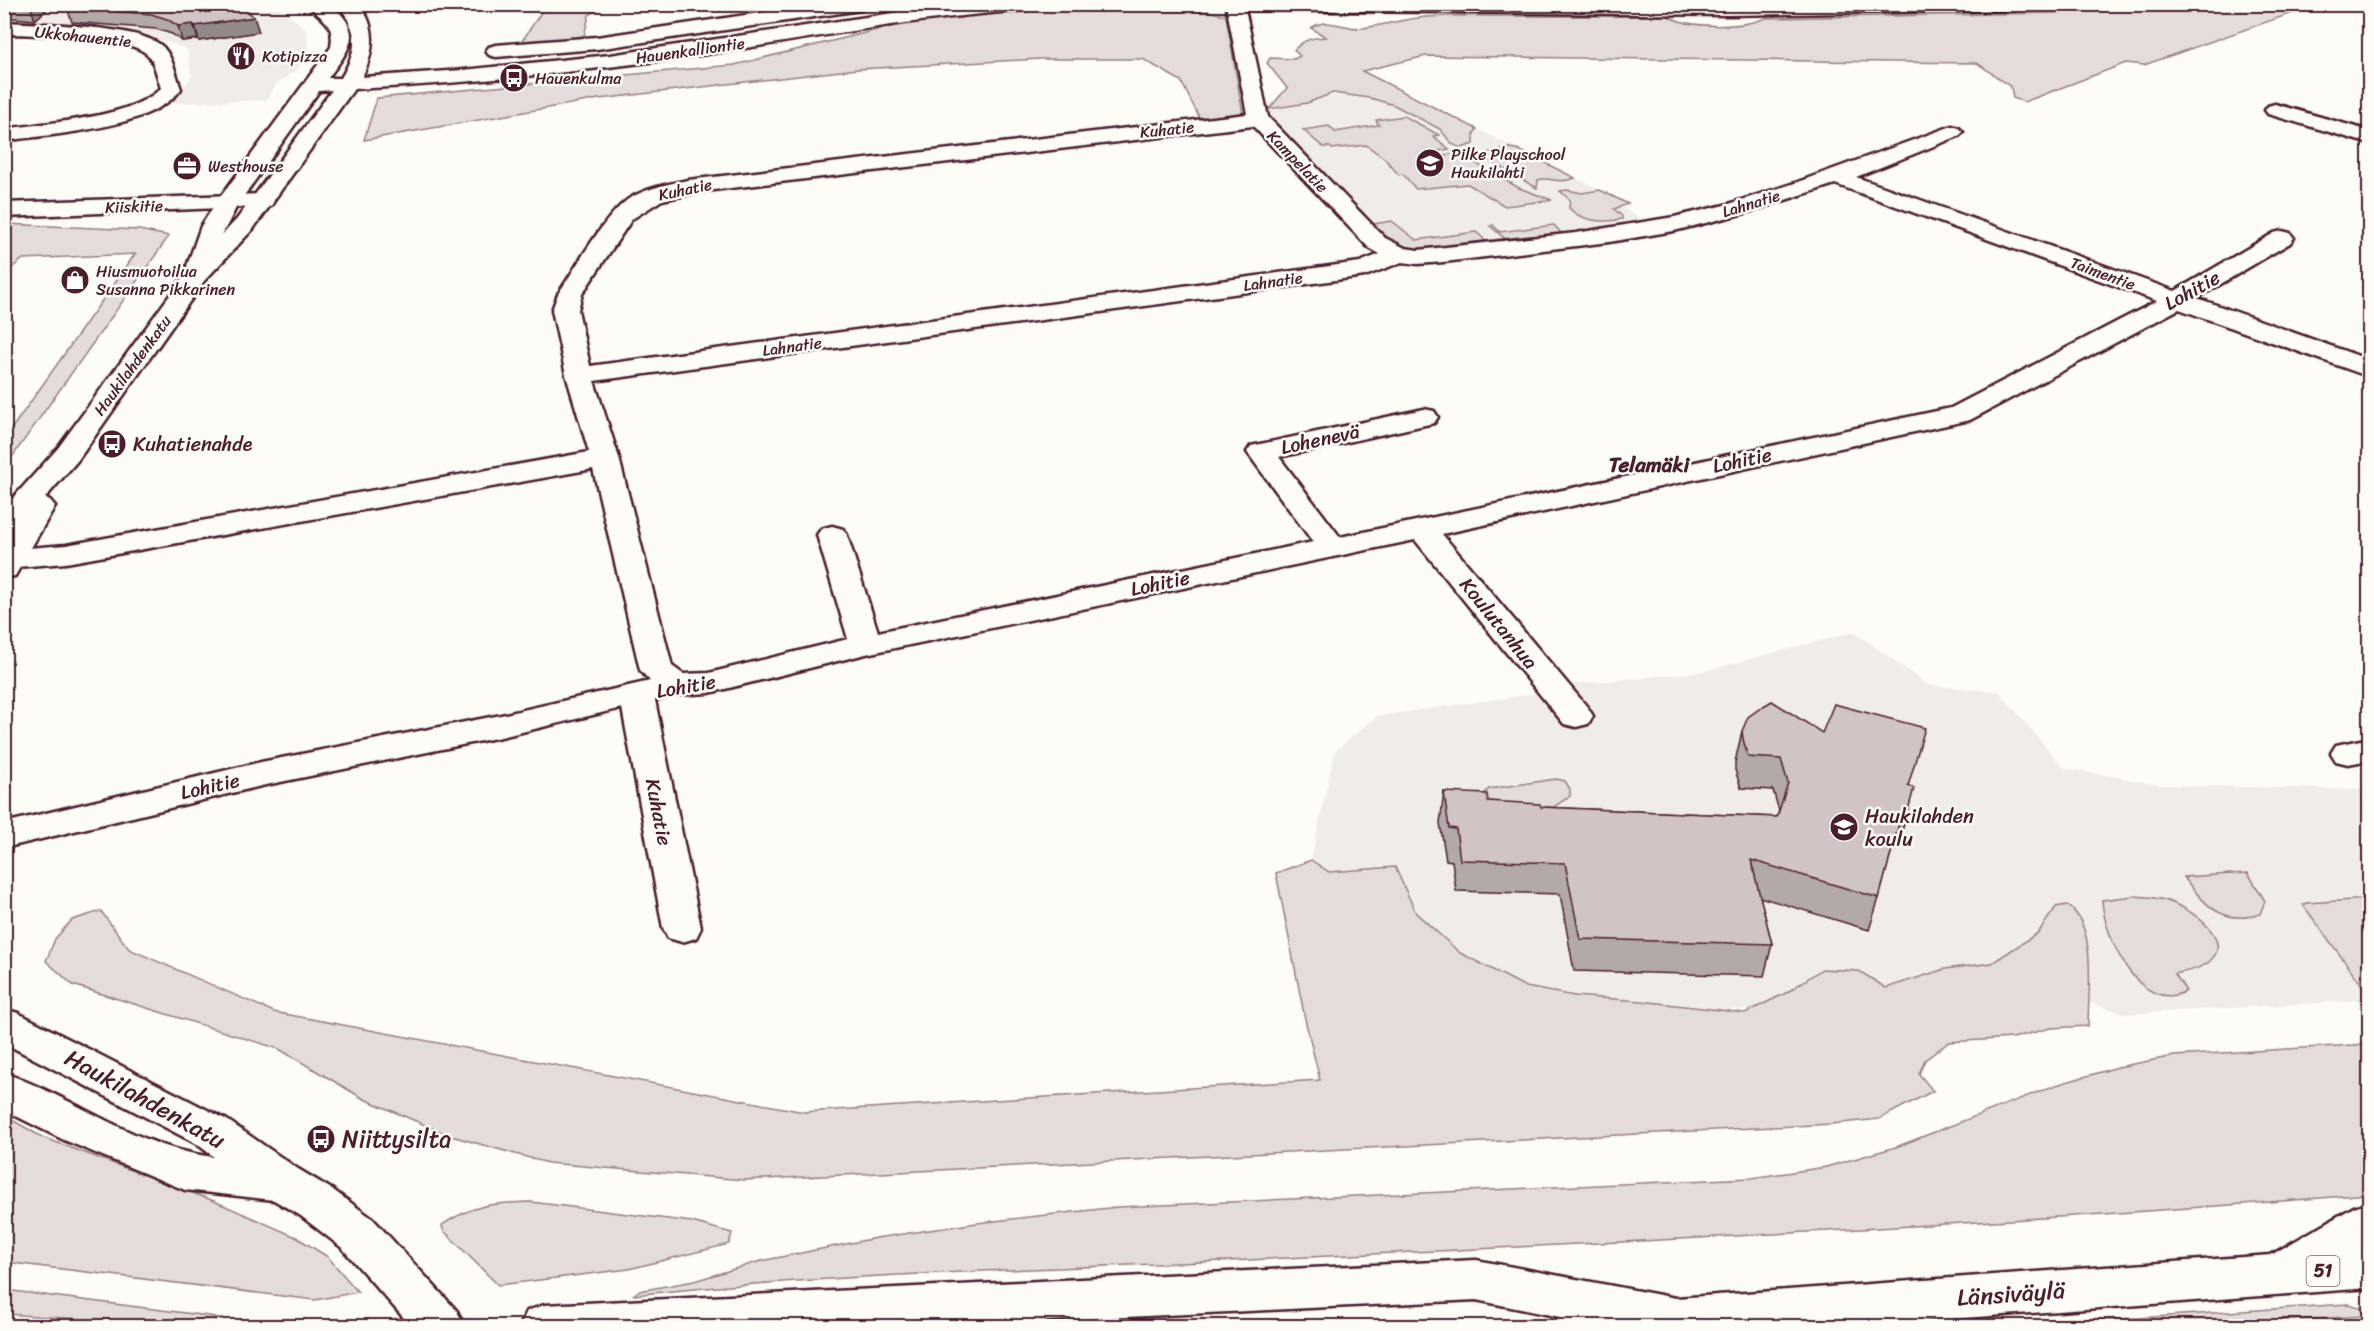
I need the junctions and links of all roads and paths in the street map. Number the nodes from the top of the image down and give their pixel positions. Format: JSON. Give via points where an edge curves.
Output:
{"nodes":[{"id":1,"x":317,"y":4,"type":"edge"},
{"id":2,"x":347,"y":4,"type":"edge"},
{"id":3,"x":861,"y":4,"type":"edge"},
{"id":4,"x":1028,"y":4,"type":"edge"},
{"id":5,"x":1234,"y":4,"type":"edge"},
{"id":6,"x":1250,"y":4,"type":"edge"},
{"id":7,"x":2016,"y":4,"type":"edge"},
{"id":8,"x":956,"y":7,"type":"edge"},
{"id":9,"x":4,"y":28,"type":"edge"},
{"id":10,"x":496,"y":51,"type":"dead end"},
{"id":11,"x":348,"y":83,"type":"junction"},
{"id":12,"x":315,"y":85,"type":"junction"},
{"id":13,"x":2275,"y":110,"type":"dead end"},
{"id":14,"x":1258,"y":119,"type":"junction"},
{"id":15,"x":1952,"y":132,"type":"dead end"},
{"id":16,"x":4,"y":135,"type":"edge"},
{"id":17,"x":2370,"y":138,"type":"edge"},
{"id":18,"x":1836,"y":177,"type":"junction"},
{"id":19,"x":263,"y":201,"type":"junction"},
{"id":20,"x":227,"y":203,"type":"junction"},
{"id":21,"x":4,"y":210,"type":"edge"},
{"id":22,"x":2282,"y":238,"type":"dead end"},
{"id":23,"x":1399,"y":255,"type":"junction"},
{"id":24,"x":195,"y":276,"type":"junction"},
{"id":25,"x":2179,"y":299,"type":"junction"},
{"id":26,"x":2370,"y":369,"type":"edge"},
{"id":27,"x":579,"y":375,"type":"junction"},
{"id":28,"x":1424,"y":417,"type":"dead end"},
{"id":29,"x":68,"y":454,"type":"junction"},
{"id":30,"x":605,"y":458,"type":"junction"},
{"id":31,"x":4,"y":527,"type":"edge"},
{"id":32,"x":1422,"y":529,"type":"junction"},
{"id":33,"x":832,"y":535,"type":"dead end"},
{"id":34,"x":1332,"y":547,"type":"junction"},
{"id":35,"x":6,"y":562,"type":"edge"},
{"id":36,"x":866,"y":644,"type":"junction"},
{"id":37,"x":676,"y":685,"type":"junction"},
{"id":38,"x":637,"y":696,"type":"junction"},
{"id":39,"x":1576,"y":716,"type":"dead end"},
{"id":40,"x":4,"y":836,"type":"edge"},
{"id":41,"x":682,"y":928,"type":"dead end"},
{"id":42,"x":4,"y":1024,"type":"edge"},
{"id":43,"x":4,"y":1090,"type":"edge"},
{"id":44,"x":282,"y":1182,"type":"junction"},
{"id":45,"x":2370,"y":1221,"type":"edge"},
{"id":46,"x":2370,"y":1268,"type":"edge"},
{"id":47,"x":2277,"y":1275,"type":"junction"},
{"id":48,"x":1676,"y":1319,"type":"junction"},
{"id":49,"x":440,"y":1326,"type":"edge"},
{"id":50,"x":543,"y":1326,"type":"edge"},
{"id":51,"x":1580,"y":1326,"type":"edge"}],
"edges":[{"from":1,"to":12,"type":"main road","name":"Haukilahdenkatu","via":[[337,21],[343,34],[341,47]]},
{"from":2,"to":11,"type":"main road","name":"Haukilahdenkatu","via":[[359,17],[363,29],[360,64]]},
{"from":3,"to":10,"type":"main road","via":[[597,44]]},
{"from":4,"to":8,"type":"main road","name":"Hauenkalliontie"},
{"from":5,"to":14,"type":"main road","name":"Kampelatie"},
{"from":6,"to":7,"type":"main road","via":[[1833,9]]},
{"from":8,"to":11,"type":"main road","name":"Hauenkalliontie","via":[[553,69]]},
{"from":9,"to":16,"type":"main road","name":"Ukkohauentie","via":[[117,37],[144,43],[156,50],[171,89],[168,96],[149,108],[124,116]]},
{"from":11,"to":12,"type":"main road","name":"Hauenkalliontie"},
{"from":11,"to":19,"type":"main road","name":"Haukilahdenkatu"},
{"from":12,"to":20,"type":"main road","name":"Haukilahdenkatu"},
{"from":13,"to":17,"type":"main road"},
{"from":14,"to":23,"type":"main road","name":"Kampelatie","via":[[1377,243]]},
{"from":14,"to":27,"type":"main road","name":"Kuhatie","via":[[828,167],[702,184],[651,196],[624,214],[570,294],[564,310]]},
{"from":15,"to":18,"type":"main road","name":"Lahnatie"},
{"from":18,"to":23,"type":"main road","name":"Lahnatie","via":[[1737,208],[1646,229],[1444,255]]},
{"from":18,"to":25,"type":"main road","name":"Taimentie"},
{"from":19,"to":20,"type":"main road","name":"Kiiskitie"},
{"from":19,"to":24,"type":"main road","name":"Haukilahdenkatu"},
{"from":20,"to":21,"type":"main road","name":"Kiiskitie"},
{"from":20,"to":24,"type":"main road","name":"Haukilahdenkatu","via":[[213,226]]},
{"from":22,"to":25,"type":"main road","name":"Lohitie"},
{"from":23,"to":27,"type":"main road","name":"Lahnatie","via":[[1365,269]]},
{"from":24,"to":29,"type":"main road","name":"Haukilahdenkatu"},
{"from":25,"to":26,"type":"main road","name":"Taimentie"},
{"from":25,"to":32,"type":"main road","name":"Lohitie","via":[[1960,414]]},
{"from":27,"to":30,"type":"main road","name":"Kuhatie"},
{"from":28,"to":34,"type":"main road","name":"Lohenevä","via":[[1261,452]]},
{"from":29,"to":31,"type":"main road","name":"Haukilahdenkatu"},
{"from":29,"to":35,"type":"main road","name":"Haukilahdenkatu"},
{"from":30,"to":35,"type":"main road"},
{"from":30,"to":37,"type":"main road","name":"Kuhatie","via":[[657,670]]},
{"from":32,"to":34,"type":"main road","name":"Lohitie"},
{"from":32,"to":39,"type":"main road","name":"Koulutanhua"},
{"from":33,"to":36,"type":"main road"},
{"from":34,"to":36,"type":"main road","name":"Lohitie"},
{"from":36,"to":37,"type":"main road","name":"Lohitie","via":[[709,683]]},
{"from":37,"to":38,"type":"main road","name":"Lohitie"},
{"from":38,"to":40,"type":"main road","name":"Lohitie","via":[[261,774]]},
{"from":38,"to":41,"type":"main road","name":"Kuhatie"},
{"from":42,"to":44,"type":"main road","name":"Haukilahdenkatu","via":[[212,1132]]},
{"from":43,"to":44,"type":"main road","name":"Haukilahdenkatu","via":[[79,1128],[185,1172]]},
{"from":44,"to":49,"type":"main road","name":"Haukilahdenkatu","via":[[357,1233]]},
{"from":45,"to":47,"type":"main road"},
{"from":46,"to":47,"type":"main road","name":"Länsiväylä","number":"51"},
{"from":47,"to":48,"type":"main road","name":"Länsiväylä","number":"51"},
{"from":48,"to":50,"type":"main road","via":[[1476,1280]]},
{"from":48,"to":51,"type":"main road","name":"Länsiväylä","number":"51"}]}
